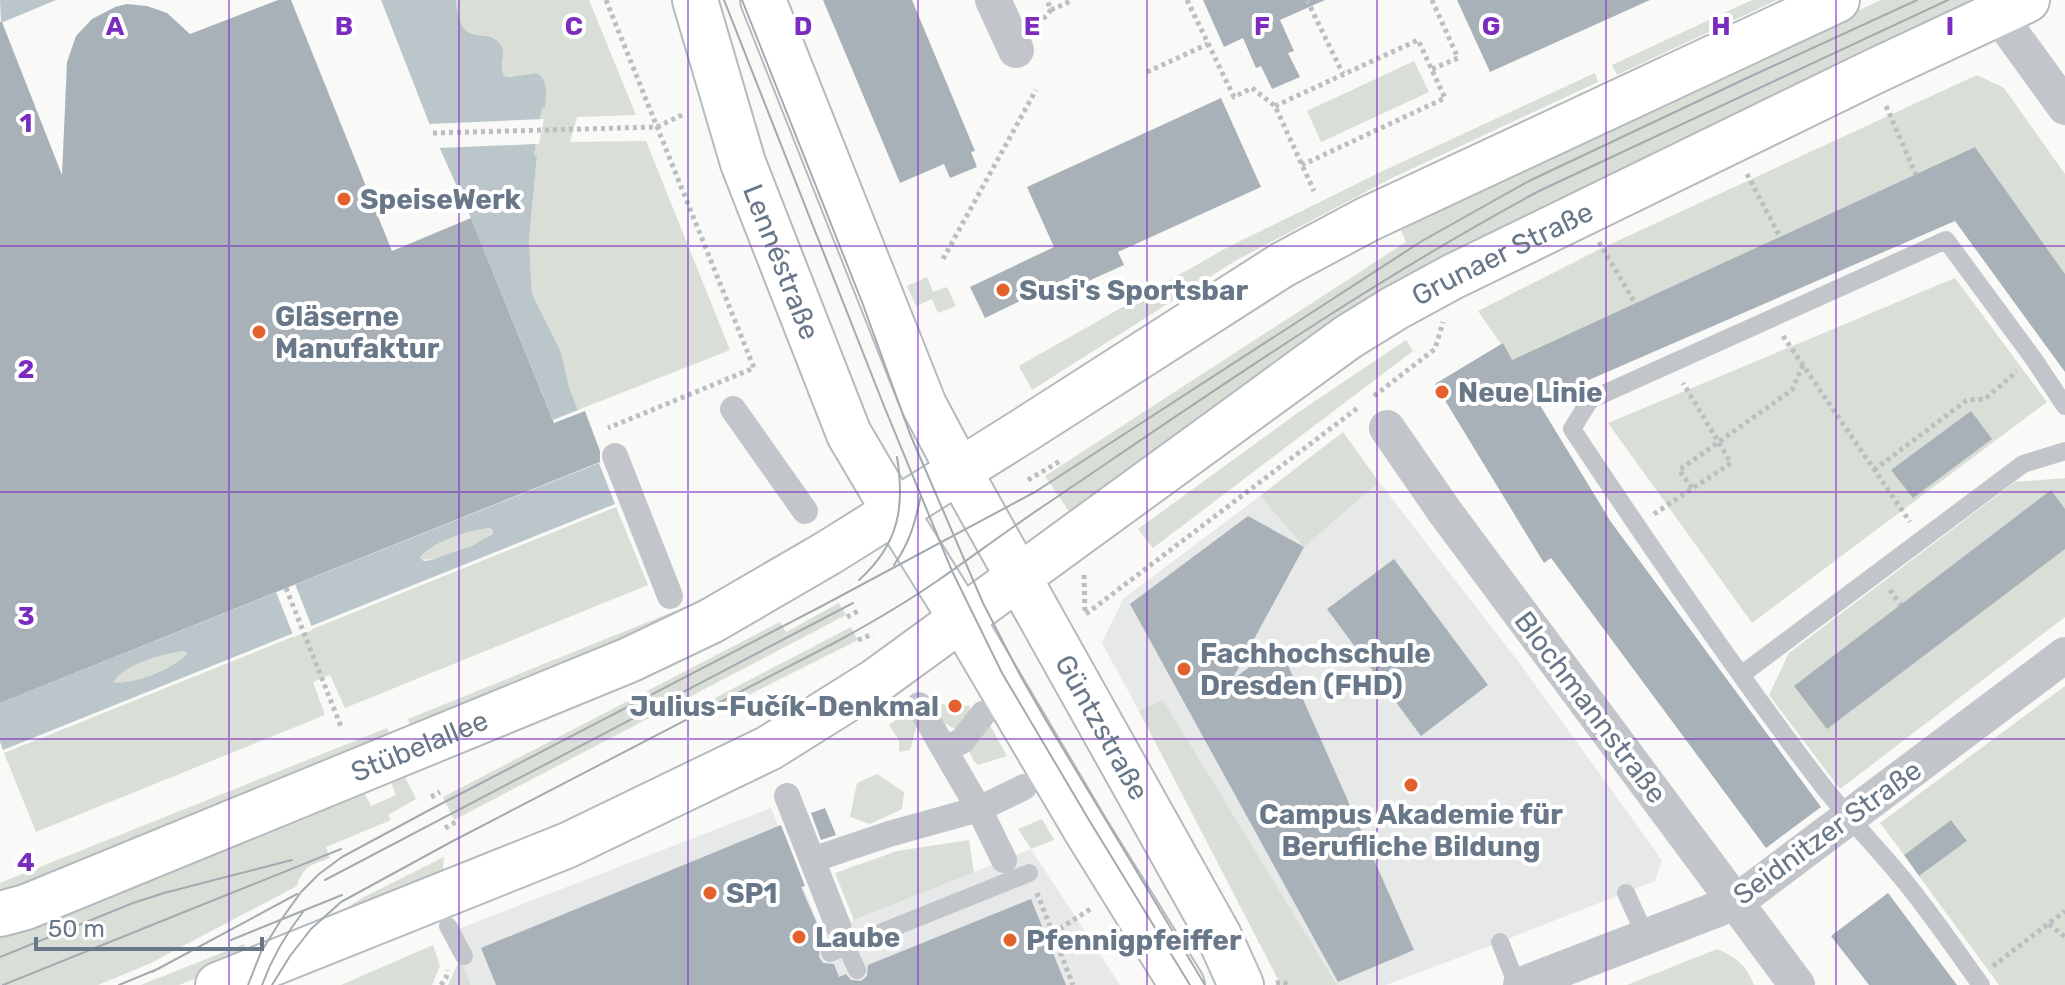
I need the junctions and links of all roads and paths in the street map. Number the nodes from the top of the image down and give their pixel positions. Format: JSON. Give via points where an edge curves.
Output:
{"nodes":[{"id":1,"x":606,"y":0,"type":"edge"},
{"id":2,"x":695,"y":0,"type":"edge"},
{"id":3,"x":763,"y":0,"type":"edge"},
{"id":4,"x":993,"y":0,"type":"edge"},
{"id":5,"x":1073,"y":0,"type":"edge"},
{"id":6,"x":1187,"y":0,"type":"edge"},
{"id":7,"x":1307,"y":0,"type":"edge"},
{"id":8,"x":1432,"y":0,"type":"edge"},
{"id":9,"x":1837,"y":0,"type":"edge"},
{"id":10,"x":2012,"y":7,"type":"edge"},
{"id":11,"x":1051,"y":10,"type":"dead end"},
{"id":12,"x":1208,"y":44,"type":"junction"},
{"id":13,"x":1016,"y":50,"type":"dead end"},
{"id":14,"x":1432,"y":69,"type":"junction"},
{"id":15,"x":1147,"y":72,"type":"dead end"},
{"id":16,"x":1343,"y":75,"type":"junction"},
{"id":17,"x":1036,"y":90,"type":"dead end"},
{"id":18,"x":1886,"y":105,"type":"dead end"},
{"id":19,"x":1275,"y":106,"type":"junction"},
{"id":20,"x":2065,"y":107,"type":"edge"},
{"id":21,"x":684,"y":114,"type":"dead end"},
{"id":22,"x":657,"y":127,"type":"junction"},
{"id":23,"x":433,"y":133,"type":"dead end"},
{"id":24,"x":1302,"y":165,"type":"junction"},
{"id":25,"x":1746,"y":173,"type":"dead end"},
{"id":26,"x":1916,"y":175,"type":"dead end"},
{"id":27,"x":1314,"y":191,"type":"dead end"},
{"id":28,"x":1780,"y":237,"type":"dead end"},
{"id":29,"x":1599,"y":242,"type":"dead end"},
{"id":30,"x":943,"y":259,"type":"dead end"},
{"id":31,"x":1452,"y":277,"type":"junction"},
{"id":32,"x":1635,"y":303,"type":"dead end"},
{"id":33,"x":1771,"y":319,"type":"junction"},
{"id":34,"x":2033,"y":358,"type":"junction"},
{"id":35,"x":1672,"y":363,"type":"junction"},
{"id":36,"x":1803,"y":365,"type":"junction"},
{"id":37,"x":2065,"y":406,"type":"edge"},
{"id":38,"x":733,"y":409,"type":"dead end"},
{"id":39,"x":1387,"y":428,"type":"dead end"},
{"id":40,"x":2065,"y":442,"type":"edge"},
{"id":41,"x":1719,"y":443,"type":"junction"},
{"id":42,"x":2065,"y":451,"type":"edge"},
{"id":43,"x":615,"y":456,"type":"joint"},
{"id":44,"x":1062,"y":460,"type":"dead end"},
{"id":45,"x":1874,"y":470,"type":"junction"},
{"id":46,"x":959,"y":471,"type":"junction"},
{"id":47,"x":1028,"y":480,"type":"dead end"},
{"id":48,"x":1692,"y":488,"type":"junction"},
{"id":49,"x":805,"y":511,"type":"dead end"},
{"id":50,"x":895,"y":512,"type":"junction"},
{"id":51,"x":1636,"y":526,"type":"junction"},
{"id":52,"x":1922,"y":540,"type":"junction"},
{"id":53,"x":1019,"y":578,"type":"junction"},
{"id":54,"x":286,"y":588,"type":"dead end"},
{"id":55,"x":670,"y":596,"type":"dead end"},
{"id":56,"x":860,"y":610,"type":"dead end"},
{"id":57,"x":1086,"y":614,"type":"dead end"},
{"id":58,"x":847,"y":617,"type":"dead end"},
{"id":59,"x":961,"y":618,"type":"junction"},
{"id":60,"x":858,"y":640,"type":"dead end"},
{"id":61,"x":884,"y":651,"type":"junction"},
{"id":62,"x":2065,"y":655,"type":"edge"},
{"id":63,"x":1741,"y":675,"type":"junction"},
{"id":64,"x":919,"y":705,"type":"dead end"},
{"id":65,"x":983,"y":714,"type":"dead end"},
{"id":66,"x":342,"y":729,"type":"dead end"},
{"id":67,"x":944,"y":749,"type":"junction"},
{"id":68,"x":1024,"y":787,"type":"dead end"},
{"id":69,"x":440,"y":792,"type":"dead end"},
{"id":70,"x":787,"y":796,"type":"dead end"},
{"id":71,"x":431,"y":797,"type":"dead end"},
{"id":72,"x":979,"y":809,"type":"junction"},
{"id":73,"x":1848,"y":817,"type":"junction"},
{"id":74,"x":456,"y":822,"type":"dead end"},
{"id":75,"x":445,"y":828,"type":"dead end"},
{"id":76,"x":812,"y":860,"type":"junction"},
{"id":77,"x":1004,"y":860,"type":"dead end"},
{"id":78,"x":1029,"y":873,"type":"joint"},
{"id":79,"x":1626,"y":893,"type":"dead end"},
{"id":80,"x":1102,"y":902,"type":"dead end"},
{"id":81,"x":1736,"y":902,"type":"junction"},
{"id":82,"x":2065,"y":911,"type":"edge"},
{"id":83,"x":0,"y":914,"type":"edge"},
{"id":84,"x":2049,"y":924,"type":"junction"},
{"id":85,"x":448,"y":926,"type":"dead end"},
{"id":86,"x":1053,"y":933,"type":"junction"},
{"id":87,"x":1646,"y":937,"type":"junction"},
{"id":88,"x":2065,"y":937,"type":"edge"},
{"id":89,"x":838,"y":942,"type":"junction"},
{"id":90,"x":1500,"y":942,"type":"dead end"},
{"id":91,"x":464,"y":956,"type":"dead end"},
{"id":92,"x":857,"y":970,"type":"dead end"},
{"id":93,"x":1979,"y":982,"type":"edge"},
{"id":94,"x":1256,"y":984,"type":"edge"},
{"id":95,"x":218,"y":985,"type":"edge"},
{"id":96,"x":1073,"y":985,"type":"edge"},
{"id":97,"x":1182,"y":985,"type":"edge"},
{"id":98,"x":1290,"y":985,"type":"edge"},
{"id":99,"x":1519,"y":985,"type":"edge"},
{"id":100,"x":1797,"y":985,"type":"edge"}],
"edges":[{"from":1,"to":22,"type":"path"},
{"from":2,"to":50,"type":"main road","name":"Lennéstraße","via":[[748,177],[846,426]]},
{"from":3,"to":46,"type":"main road","via":[[924,405]]},
{"from":4,"to":13,"type":"street"},
{"from":5,"to":11,"type":"path"},
{"from":6,"to":12,"type":"path"},
{"from":7,"to":16,"type":"path"},
{"from":8,"to":14,"type":"path","via":[[1458,58]]},
{"from":9,"to":46,"type":"main road","via":[[1380,213],[1282,265]]},
{"from":10,"to":20,"type":"street"},
{"from":10,"to":31,"type":"main road","name":"Grunaer Straße"},
{"from":12,"to":15,"type":"path"},
{"from":12,"to":19,"type":"path","via":[[1234,97],[1252,88]]},
{"from":14,"to":16,"type":"path","via":[[1418,40]]},
{"from":14,"to":24,"type":"path","via":[[1445,98]]},
{"from":16,"to":19,"type":"path"},
{"from":17,"to":30,"type":"path"},
{"from":18,"to":26,"type":"path"},
{"from":19,"to":24,"type":"path"},
{"from":21,"to":22,"type":"path"},
{"from":22,"to":23,"type":"path"},
{"from":22,"to":43,"type":"path","via":[[754,368],[605,429]]},
{"from":24,"to":27,"type":"path"},
{"from":25,"to":28,"type":"path"},
{"from":29,"to":32,"type":"path"},
{"from":31,"to":53,"type":"main road","name":"Grunaer Straße","via":[[1348,337]]},
{"from":31,"to":57,"type":"path","via":[[1435,349]]},
{"from":33,"to":34,"type":"lane","via":[[1946,240]]},
{"from":33,"to":35,"type":"lane"},
{"from":33,"to":36,"type":"path"},
{"from":34,"to":37,"type":"lane"},
{"from":34,"to":45,"type":"path","via":[[1985,399],[1967,400]]},
{"from":35,"to":41,"type":"path"},
{"from":35,"to":51,"type":"lane","via":[[1590,400],[1572,429]]},
{"from":36,"to":41,"type":"path","via":[[1792,390]]},
{"from":36,"to":45,"type":"path"},
{"from":38,"to":49,"type":"street"},
{"from":39,"to":81,"type":"street","name":"Blochmannstraße"},
{"from":40,"to":42,"type":"lane"},
{"from":41,"to":48,"type":"path","via":[[1731,463]]},
{"from":41,"to":48,"type":"path","via":[[1679,470]]},
{"from":42,"to":52,"type":"lane","via":[[2023,464]]},
{"from":43,"to":55,"type":"street"},
{"from":44,"to":47,"type":"path"},
{"from":45,"to":52,"type":"path"},
{"from":46,"to":50,"type":"main road","name":"Stübelallee"},
{"from":46,"to":53,"type":"main road","name":"Güntzstraße"},
{"from":48,"to":51,"type":"path"},
{"from":50,"to":59,"type":"main road"},
{"from":50,"to":83,"type":"main road","name":"Stübelallee","via":[[711,621],[629,660]]},
{"from":51,"to":63,"type":"lane"},
{"from":52,"to":63,"type":"lane"},
{"from":53,"to":59,"type":"main road","name":"Grunaer Straße"},
{"from":53,"to":94,"type":"main road","name":"Güntzstraße","via":[[1219,936]]},
{"from":54,"to":66,"type":"path"},
{"from":56,"to":58,"type":"path"},
{"from":59,"to":61,"type":"main road","name":"Grunaer Straße"},
{"from":59,"to":97,"type":"main road"},
{"from":60,"to":61,"type":"path"},
{"from":61,"to":95,"type":"main road","via":[[769,748],[568,845]]},
{"from":62,"to":73,"type":"street","name":"Seidnitzer Straße"},
{"from":63,"to":73,"type":"lane"},
{"from":64,"to":67,"type":"street"},
{"from":65,"to":67,"type":"street","via":[[962,741]]},
{"from":67,"to":72,"type":"street"},
{"from":68,"to":72,"type":"street"},
{"from":69,"to":71,"type":"path"},
{"from":70,"to":76,"type":"street"},
{"from":72,"to":76,"type":"street"},
{"from":72,"to":77,"type":"street"},
{"from":73,"to":81,"type":"street","name":"Seidnitzer Straße"},
{"from":73,"to":93,"type":"lane","via":[[1902,878]]},
{"from":74,"to":75,"type":"path"},
{"from":76,"to":89,"type":"street"},
{"from":78,"to":86,"type":"path"},
{"from":78,"to":89,"type":"lane"},
{"from":79,"to":87,"type":"lane"},
{"from":80,"to":86,"type":"path"},
{"from":81,"to":87,"type":"street","name":"Seidnitzer Straße"},
{"from":81,"to":100,"type":"street","name":"Blochmannstraße"},
{"from":82,"to":84,"type":"path"},
{"from":84,"to":88,"type":"path"},
{"from":84,"to":93,"type":"path"},
{"from":85,"to":91,"type":"lane"},
{"from":86,"to":96,"type":"path"},
{"from":87,"to":99,"type":"street","name":"Seidnitzer Straße"},
{"from":89,"to":92,"type":"lane"},
{"from":90,"to":99,"type":"lane"},
{"from":94,"to":98,"type":"path"}]}
